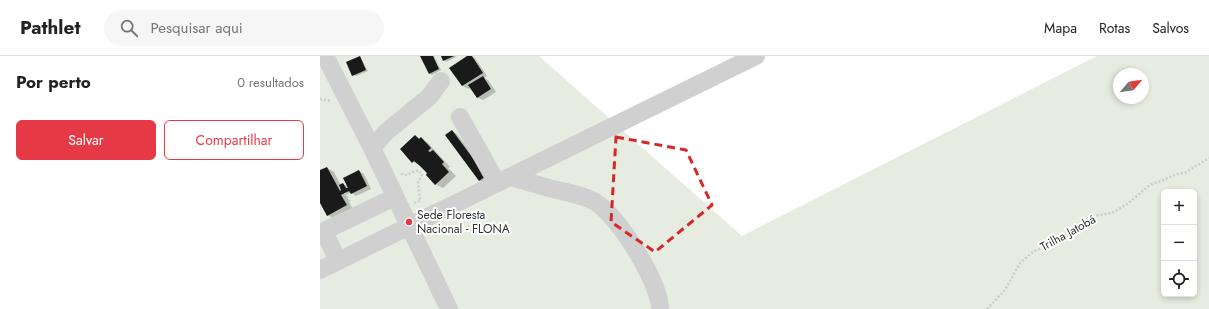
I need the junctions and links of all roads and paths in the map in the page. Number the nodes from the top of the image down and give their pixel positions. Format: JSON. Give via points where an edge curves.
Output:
{"nodes":[{"id":1,"x":325,"y":56,"type":"edge"},
{"id":2,"x":756,"y":56,"type":"edge"},
{"id":3,"x":441,"y":81,"type":"dead end"},
{"id":4,"x":460,"y":117,"type":"dead end"},
{"id":5,"x":372,"y":148,"type":"junction"},
{"id":6,"x":1209,"y":158,"type":"edge"},
{"id":7,"x":401,"y":174,"type":"dead end"},
{"id":8,"x":504,"y":180,"type":"junction"},
{"id":9,"x":395,"y":197,"type":"junction"},
{"id":10,"x":410,"y":226,"type":"junction"},
{"id":11,"x":338,"y":261,"type":"junction"},
{"id":12,"x":320,"y":270,"type":"edge"},
{"id":13,"x":449,"y":309,"type":"edge"},
{"id":14,"x":660,"y":309,"type":"edge"},
{"id":15,"x":987,"y":309,"type":"edge"}],
"edges":[{"from":1,"to":5,"type":"street"},
{"from":2,"to":8,"type":"street"},
{"from":3,"to":5,"type":"street","via":[[429,96],[386,132]]},
{"from":4,"to":8,"type":"street"},
{"from":5,"to":9,"type":"street"},
{"from":6,"to":15,"type":"path","name":"Trilha Jatobá","via":[[1185,173],[1150,185],[1126,206],[1112,213],[1093,216],[1048,246],[1034,251],[1020,263],[1005,290]]},
{"from":7,"to":9,"type":"path","via":[[406,175],[418,170],[422,175],[418,182],[420,201],[410,205],[406,196],[402,194]]},
{"from":8,"to":10,"type":"street"},
{"from":8,"to":14,"type":"street","via":[[574,194],[595,202],[612,215],[639,255],[660,299]]},
{"from":9,"to":10,"type":"street"},
{"from":9,"to":11,"type":"street","via":[[324,231]]},
{"from":10,"to":11,"type":"street"},
{"from":10,"to":13,"type":"street"},
{"from":11,"to":12,"type":"street"}]}
